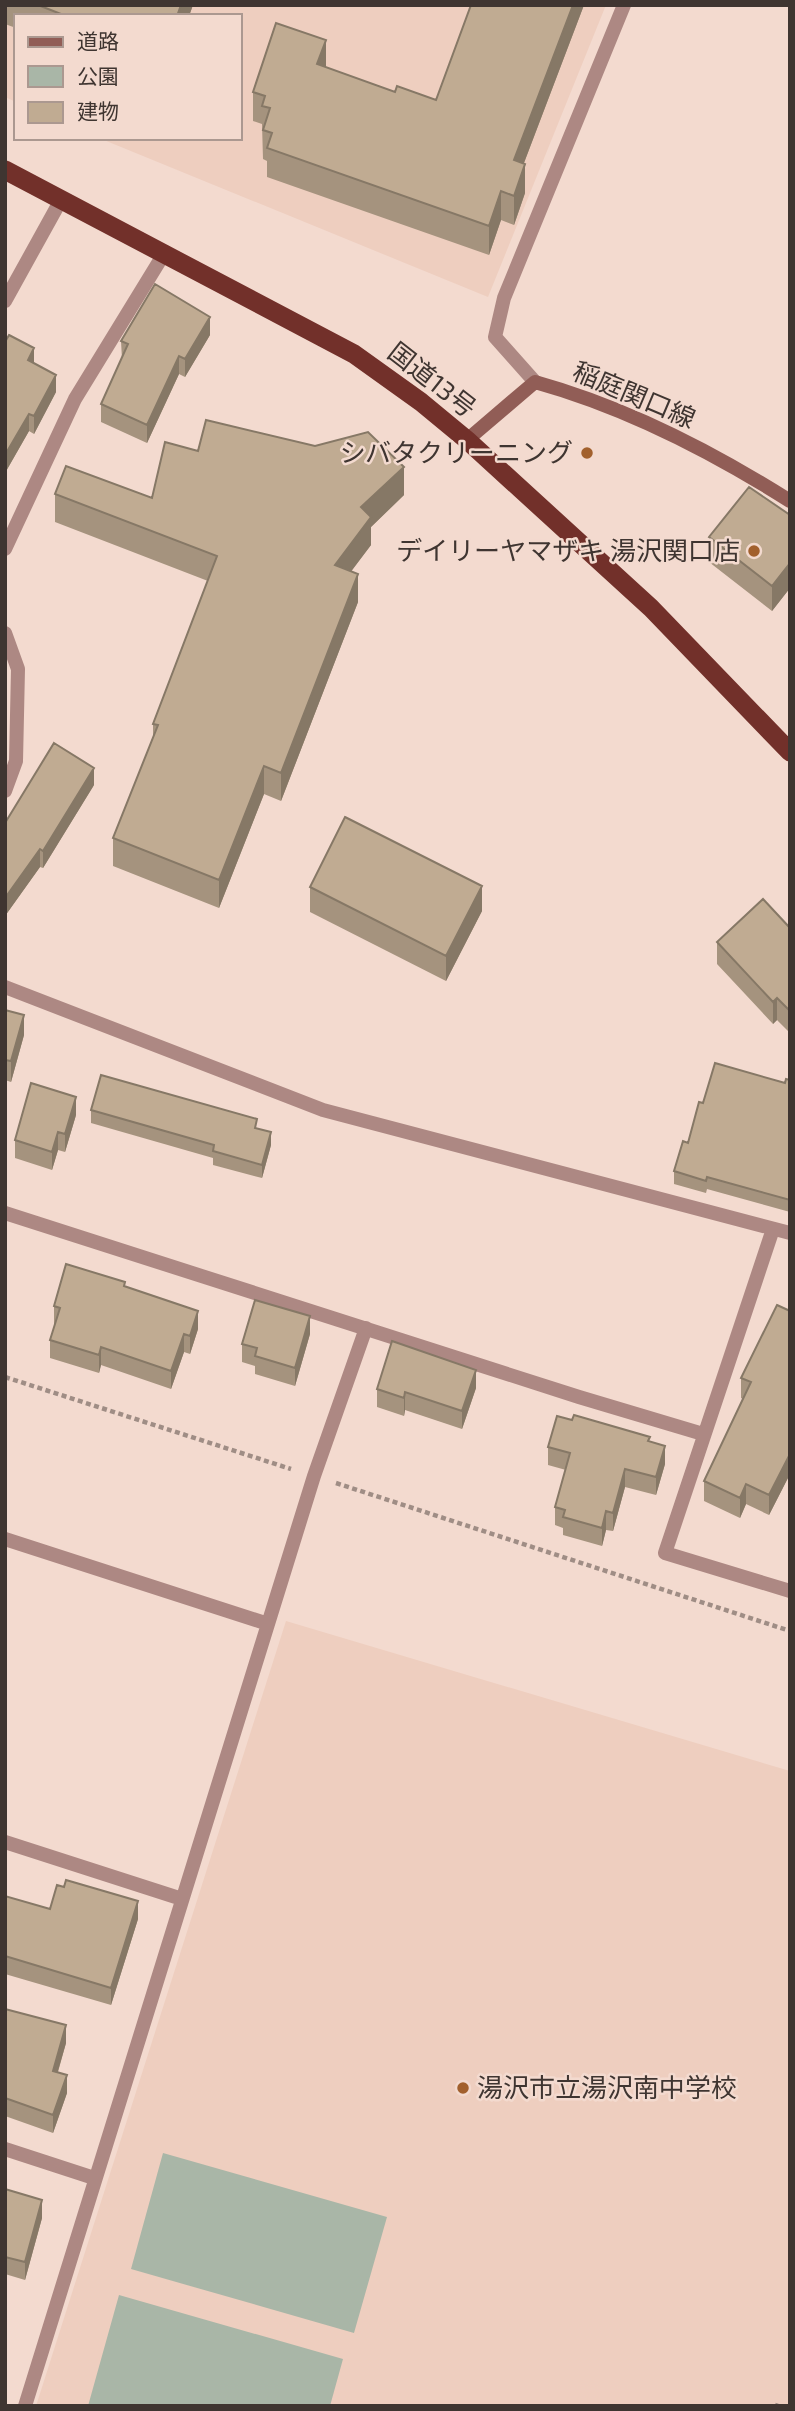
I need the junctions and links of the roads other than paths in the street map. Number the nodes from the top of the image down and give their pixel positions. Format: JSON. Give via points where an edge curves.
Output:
{"nodes":[{"id":1,"x":624,"y":5,"type":"edge"},
{"id":2,"x":5,"y":170,"type":"edge"},
{"id":3,"x":62,"y":198,"type":"junction"},
{"id":4,"x":165,"y":252,"type":"junction"},
{"id":5,"x":5,"y":301,"type":"edge"},
{"id":6,"x":535,"y":382,"type":"junction"},
{"id":7,"x":467,"y":440,"type":"junction"},
{"id":8,"x":790,"y":501,"type":"edge"},
{"id":9,"x":5,"y":549,"type":"edge"},
{"id":10,"x":5,"y":633,"type":"edge"},
{"id":11,"x":790,"y":752,"type":"edge"},
{"id":12,"x":5,"y":791,"type":"edge"},
{"id":13,"x":5,"y":987,"type":"edge"},
{"id":14,"x":5,"y":1213,"type":"edge"},
{"id":15,"x":773,"y":1229,"type":"junction"},
{"id":16,"x":790,"y":1233,"type":"edge"},
{"id":17,"x":366,"y":1328,"type":"junction"},
{"id":18,"x":703,"y":1434,"type":"junction"},
{"id":19,"x":5,"y":1539,"type":"edge"},
{"id":20,"x":790,"y":1591,"type":"edge"},
{"id":21,"x":268,"y":1624,"type":"junction"},
{"id":22,"x":5,"y":1842,"type":"edge"},
{"id":23,"x":182,"y":1899,"type":"junction"},
{"id":24,"x":5,"y":2149,"type":"edge"},
{"id":25,"x":94,"y":2178,"type":"junction"},
{"id":26,"x":25,"y":2406,"type":"edge"}],
"edges":[{"from":1,"to":6,"type":"street","via":[[504,298],[495,337]]},
{"from":2,"to":3,"type":"highway","name":"国道13号"},
{"from":3,"to":4,"type":"highway","name":"国道13号"},
{"from":3,"to":5,"type":"street"},
{"from":4,"to":7,"type":"highway","name":"国道13号","via":[[354,354]]},
{"from":4,"to":9,"type":"street","via":[[75,399]]},
{"from":6,"to":7,"type":"main road","name":"稲庭関口線"},
{"from":6,"to":8,"type":"main road","name":"稲庭関口線","via":[[661,429]]},
{"from":7,"to":11,"type":"highway","name":"国道13号","via":[[650,608]]},
{"from":10,"to":12,"type":"street","via":[[18,681],[16,761]]},
{"from":13,"to":15,"type":"street","via":[[323,1110]]},
{"from":14,"to":17,"type":"street"},
{"from":15,"to":16,"type":"street"},
{"from":15,"to":18,"type":"street"},
{"from":17,"to":18,"type":"street"},
{"from":17,"to":21,"type":"street"},
{"from":18,"to":20,"type":"street","via":[[665,1553]]},
{"from":19,"to":21,"type":"street"},
{"from":21,"to":23,"type":"street"},
{"from":22,"to":23,"type":"street"},
{"from":23,"to":25,"type":"street"},
{"from":24,"to":25,"type":"street"},
{"from":25,"to":26,"type":"street"}]}
